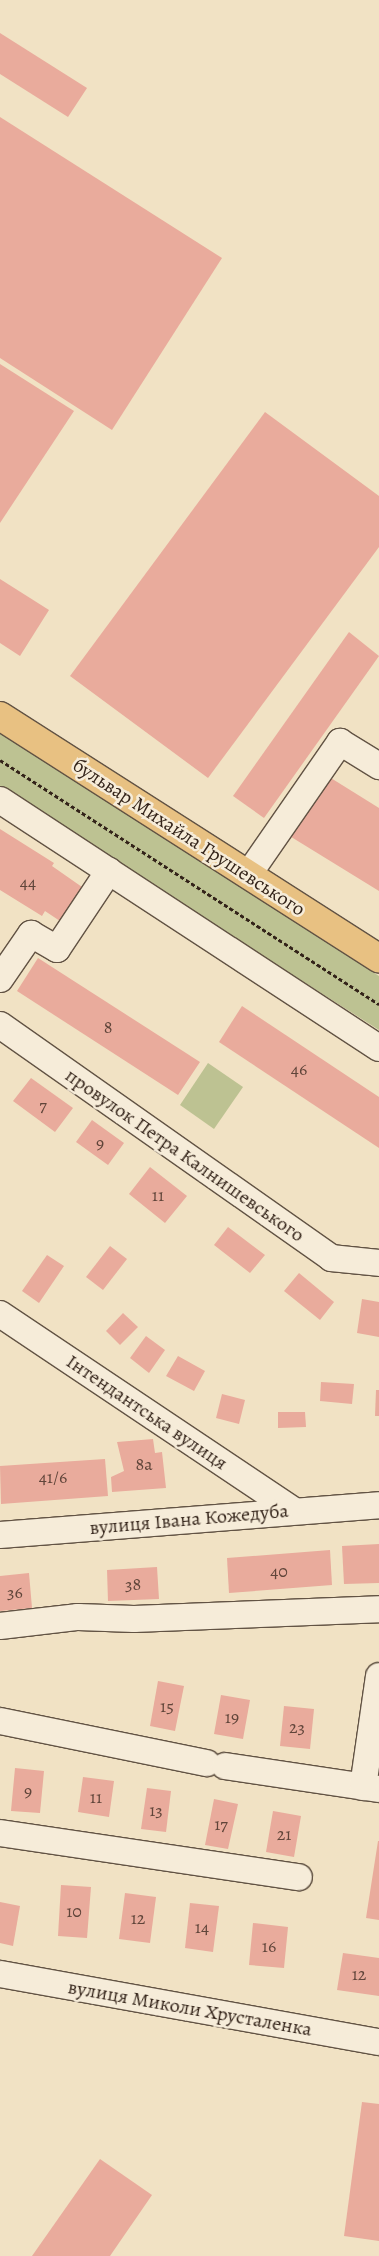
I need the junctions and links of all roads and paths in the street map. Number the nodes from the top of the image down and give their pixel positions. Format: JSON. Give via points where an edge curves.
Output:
{"nodes":[{"id":1,"x":0,"y":716,"type":"edge"},
{"id":2,"x":0,"y":760,"type":"edge"},
{"id":3,"x":379,"y":766,"type":"edge"},
{"id":4,"x":0,"y":800,"type":"edge"},
{"id":5,"x":109,"y":872,"type":"junction"},
{"id":6,"x":248,"y":875,"type":"junction"},
{"id":7,"x":379,"y":958,"type":"edge"},
{"id":8,"x":0,"y":979,"type":"edge"},
{"id":9,"x":379,"y":1004,"type":"edge"},
{"id":10,"x":0,"y":1025,"type":"edge"},
{"id":11,"x":379,"y":1048,"type":"edge"},
{"id":12,"x":379,"y":1263,"type":"edge"},
{"id":13,"x":0,"y":1314,"type":"edge"},
{"id":14,"x":379,"y":1504,"type":"edge"},
{"id":15,"x":293,"y":1510,"type":"junction"},
{"id":16,"x":0,"y":1535,"type":"edge"},
{"id":17,"x":379,"y":1609,"type":"edge"},
{"id":18,"x":0,"y":1626,"type":"edge"},
{"id":19,"x":379,"y":1676,"type":"edge"},
{"id":20,"x":0,"y":1721,"type":"edge"},
{"id":21,"x":371,"y":1788,"type":"edge"},
{"id":22,"x":0,"y":1833,"type":"edge"},
{"id":23,"x":299,"y":1877,"type":"dead end"},
{"id":24,"x":0,"y":1974,"type":"edge"},
{"id":25,"x":379,"y":2042,"type":"edge"}],
"edges":[{"from":1,"to":6,"type":"main road","name":"бульвар Михайла Грушевського"},
{"from":2,"to":9,"type":"path"},
{"from":3,"to":6,"type":"street","via":[[340,742]]},
{"from":4,"to":5,"type":"street"},
{"from":5,"to":8,"type":"street","via":[[56,949],[31,934]]},
{"from":5,"to":11,"type":"street"},
{"from":6,"to":7,"type":"main road","name":"бульвар Михайла Грушевського"},
{"from":10,"to":12,"type":"street","name":"провулок Петра Калнишевського","via":[[331,1258]]},
{"from":13,"to":15,"type":"street","name":"Інтендантська вулиця"},
{"from":14,"to":15,"type":"street","name":"вулиця Івана Кожедуба"},
{"from":15,"to":16,"type":"street","name":"вулиця Івана Кожедуба"},
{"from":17,"to":18,"type":"street","via":[[134,1619],[78,1617]]},
{"from":19,"to":21,"type":"street"},
{"from":20,"to":21,"type":"street","via":[[216,1764]]},
{"from":22,"to":23,"type":"street"},
{"from":24,"to":25,"type":"street","name":"вулиця Миколи Хрусталенка"}]}
